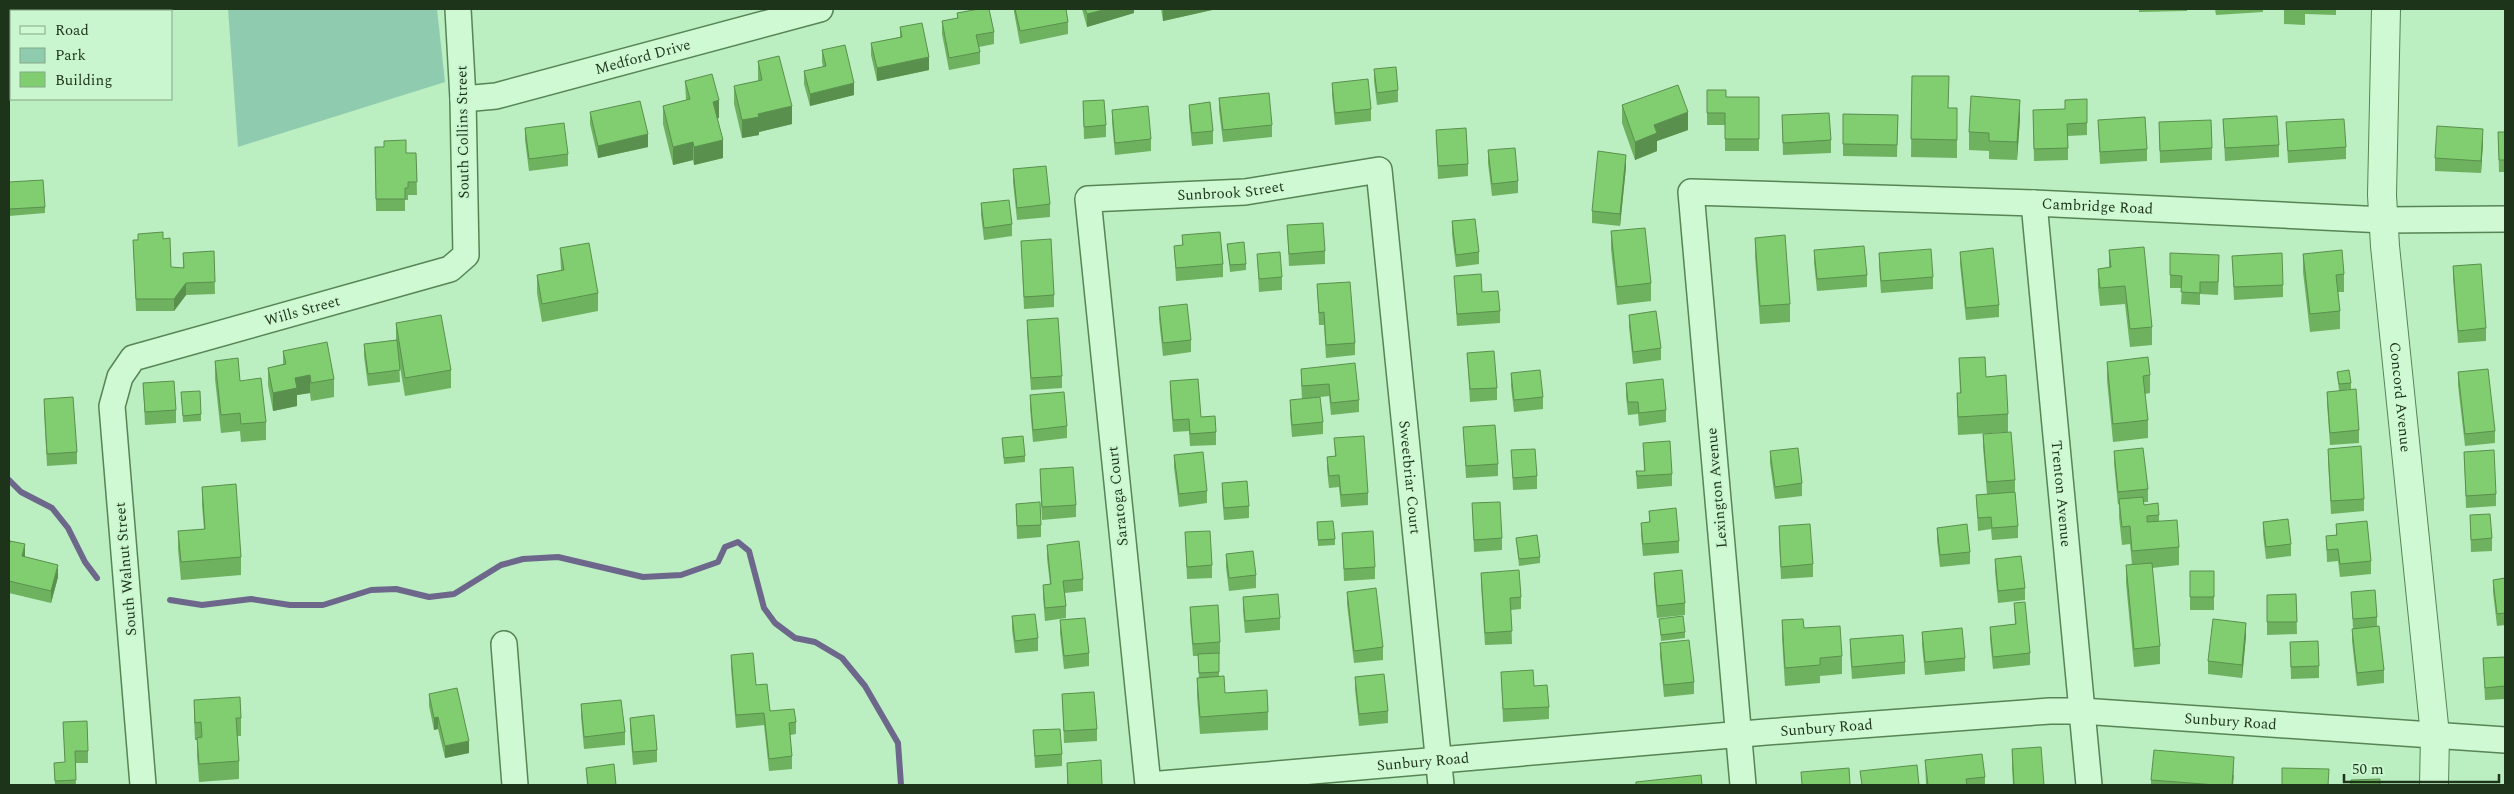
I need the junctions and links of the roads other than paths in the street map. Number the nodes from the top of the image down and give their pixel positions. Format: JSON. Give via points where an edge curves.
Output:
{"nodes":[{"id":1,"x":458,"y":9,"type":"edge"},
{"id":2,"x":820,"y":9,"type":"edge"},
{"id":3,"x":2386,"y":9,"type":"edge"},
{"id":4,"x":463,"y":99,"type":"junction"},
{"id":5,"x":1379,"y":170,"type":"joint"},
{"id":6,"x":1691,"y":192,"type":"joint"},
{"id":7,"x":2034,"y":203,"type":"junction"},
{"id":8,"x":1089,"y":207,"type":"joint"},
{"id":9,"x":2505,"y":219,"type":"edge"},
{"id":10,"x":2384,"y":220,"type":"junction"},
{"id":11,"x":466,"y":255,"type":"joint"},
{"id":12,"x":133,"y":358,"type":"joint"},
{"id":13,"x":504,"y":644,"type":"dead end"},
{"id":14,"x":2082,"y":711,"type":"junction"},
{"id":15,"x":1738,"y":734,"type":"junction"},
{"id":16,"x":2435,"y":735,"type":"junction"},
{"id":17,"x":2505,"y":740,"type":"edge"},
{"id":18,"x":1439,"y":760,"type":"junction"},
{"id":19,"x":143,"y":785,"type":"edge"},
{"id":20,"x":515,"y":785,"type":"edge"},
{"id":21,"x":1148,"y":785,"type":"edge"},
{"id":22,"x":1441,"y":785,"type":"edge"},
{"id":23,"x":1743,"y":785,"type":"edge"},
{"id":24,"x":2089,"y":785,"type":"edge"},
{"id":25,"x":2434,"y":785,"type":"edge"}],
"edges":[{"from":1,"to":4,"type":"street","name":"South Collins Street"},
{"from":2,"to":4,"type":"street","name":"Medford Drive","via":[[496,96]]},
{"from":3,"to":10,"type":"street","name":"Concord Avenue"},
{"from":4,"to":11,"type":"street","name":"South Collins Street"},
{"from":5,"to":8,"type":"street","name":"Sunbrook Street","via":[[1246,192],[1088,199]]},
{"from":5,"to":18,"type":"street","name":"Sweetbriar Court"},
{"from":6,"to":7,"type":"street","name":"Cambridge Road"},
{"from":6,"to":15,"type":"street","name":"Lexington Avenue"},
{"from":7,"to":10,"type":"street","name":"Cambridge Road"},
{"from":7,"to":14,"type":"street","name":"Trenton Avenue"},
{"from":8,"to":21,"type":"street","name":"Saratoga Court"},
{"from":9,"to":10,"type":"street","name":"Cambridge Road"},
{"from":10,"to":16,"type":"street","name":"Concord Avenue"},
{"from":11,"to":12,"type":"street","name":"Wills Street","via":[[450,269]]},
{"from":12,"to":19,"type":"street","name":"South Walnut Street","via":[[120,377],[112,406]]},
{"from":13,"to":20,"type":"street"},
{"from":14,"to":15,"type":"street","name":"Sunbury Road"},
{"from":14,"to":16,"type":"street","name":"Sunbury Road"},
{"from":14,"to":24,"type":"street","name":"Trenton Avenue"},
{"from":15,"to":18,"type":"street","name":"Sunbury Road"},
{"from":15,"to":23,"type":"street","name":"Lexington Avenue"},
{"from":16,"to":17,"type":"street","name":"Sunbury Road"},
{"from":16,"to":25,"type":"street","name":"Concord Avenue"},
{"from":18,"to":21,"type":"street","name":"Sunbury Road"},
{"from":18,"to":22,"type":"street","name":"Sweetbriar Court"}]}
